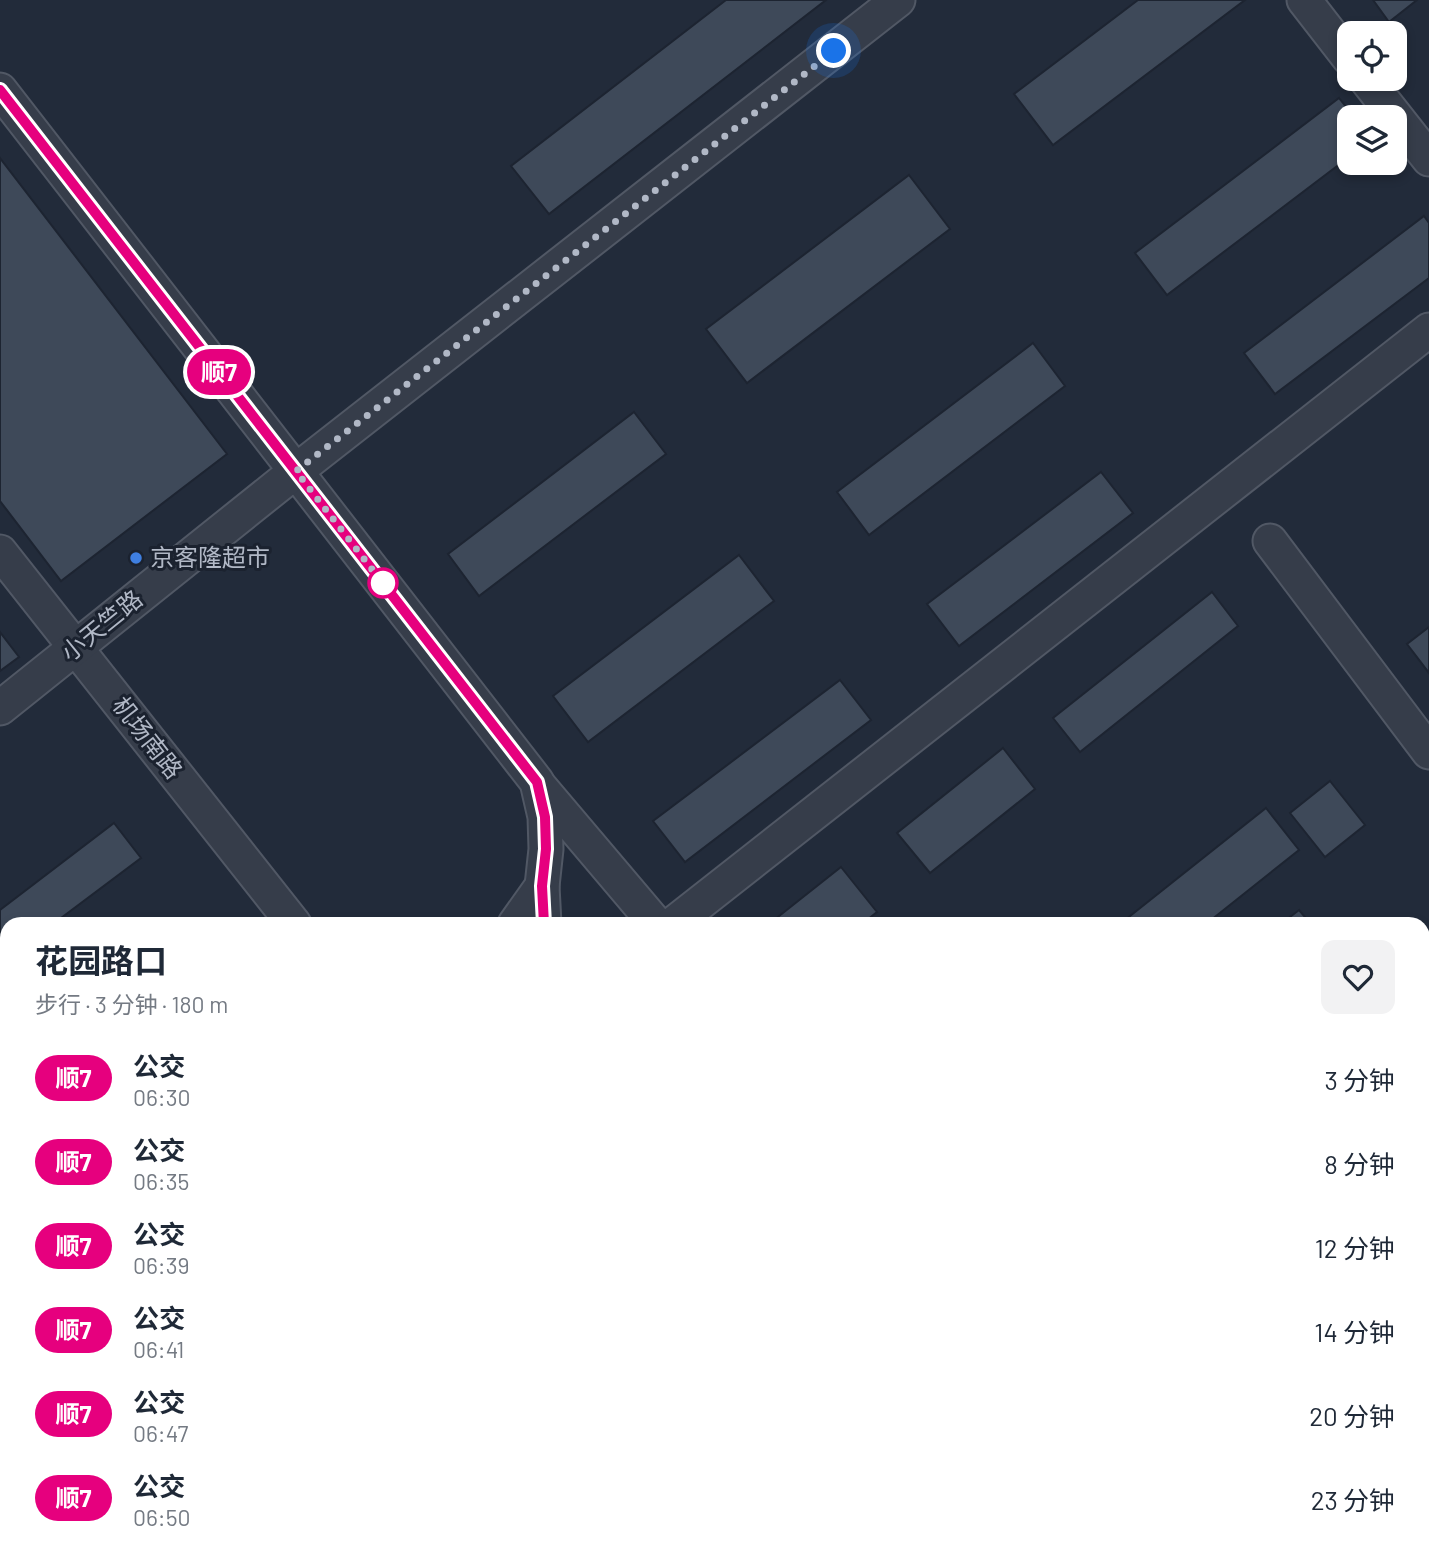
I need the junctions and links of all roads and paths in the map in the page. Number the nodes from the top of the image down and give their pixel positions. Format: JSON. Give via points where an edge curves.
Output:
{"nodes":[{"id":1,"x":898,"y":0,"type":"edge"},
{"id":2,"x":1304,"y":0,"type":"edge"},
{"id":3,"x":1337,"y":43,"type":"edge"},
{"id":4,"x":0,"y":90,"type":"edge"},
{"id":5,"x":1375,"y":91,"type":"edge"},
{"id":6,"x":1429,"y":159,"type":"edge"},
{"id":7,"x":1429,"y":330,"type":"edge"},
{"id":8,"x":296,"y":471,"type":"junction"},
{"id":9,"x":1270,"y":541,"type":"dead end"},
{"id":10,"x":0,"y":552,"type":"edge"},
{"id":11,"x":74,"y":648,"type":"junction"},
{"id":12,"x":0,"y":708,"type":"edge"},
{"id":13,"x":1429,"y":752,"type":"edge"},
{"id":14,"x":537,"y":782,"type":"junction"},
{"id":15,"x":542,"y":886,"type":"junction"},
{"id":16,"x":288,"y":917,"type":"edge"},
{"id":17,"x":520,"y":917,"type":"edge"},
{"id":18,"x":544,"y":917,"type":"edge"},
{"id":19,"x":650,"y":917,"type":"edge"},
{"id":20,"x":682,"y":917,"type":"edge"}],
"edges":[{"from":1,"to":8,"type":"street","name":"小天竺路"},
{"from":2,"to":3,"type":"street"},
{"from":4,"to":8,"type":"street"},
{"from":5,"to":6,"type":"street"},
{"from":7,"to":20,"type":"street"},
{"from":8,"to":11,"type":"street","name":"小天竺路"},
{"from":8,"to":14,"type":"street"},
{"from":9,"to":13,"type":"street"},
{"from":10,"to":11,"type":"street","name":"机场南路"},
{"from":11,"to":12,"type":"street","name":"小天竺路"},
{"from":11,"to":16,"type":"street","name":"机场南路"},
{"from":14,"to":15,"type":"street","via":[[545,817]]},
{"from":14,"to":19,"type":"street"},
{"from":15,"to":17,"type":"street"},
{"from":15,"to":18,"type":"street"}]}
